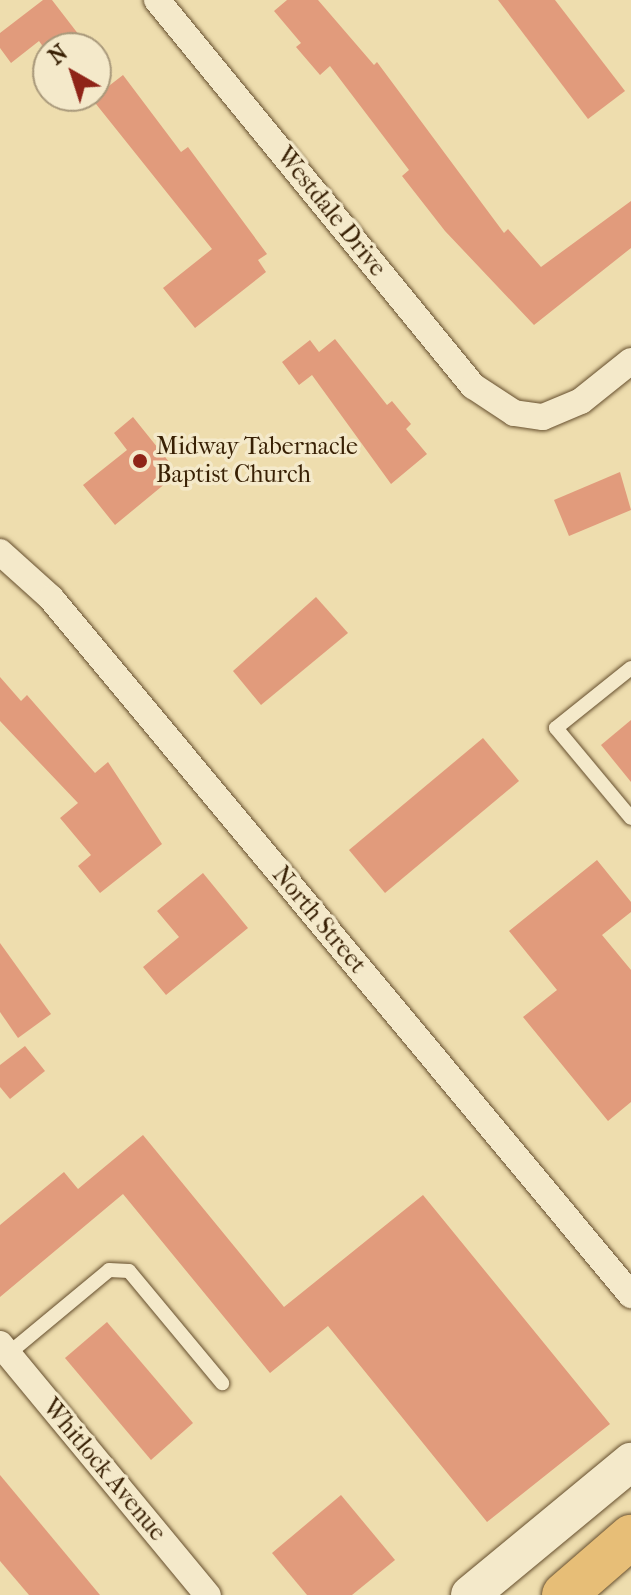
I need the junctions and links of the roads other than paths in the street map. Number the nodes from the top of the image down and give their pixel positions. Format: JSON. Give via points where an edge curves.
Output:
{"nodes":[{"id":1,"x":157,"y":0,"type":"edge"},
{"id":2,"x":631,"y":361,"type":"edge"},
{"id":3,"x":0,"y":552,"type":"edge"},
{"id":4,"x":631,"y":668,"type":"edge"},
{"id":5,"x":631,"y":818,"type":"edge"},
{"id":6,"x":631,"y":1295,"type":"edge"},
{"id":7,"x":4,"y":1349,"type":"edge"},
{"id":8,"x":222,"y":1383,"type":"dead end"},
{"id":9,"x":631,"y":1462,"type":"edge"},
{"id":10,"x":631,"y":1537,"type":"edge"},
{"id":11,"x":631,"y":1574,"type":"edge"},
{"id":12,"x":208,"y":1595,"type":"edge"},
{"id":13,"x":470,"y":1595,"type":"edge"},
{"id":14,"x":564,"y":1595,"type":"edge"},
{"id":15,"x":606,"y":1595,"type":"edge"}],
"edges":[{"from":1,"to":2,"type":"street","name":"Westdale Drive","via":[[473,386],[514,413],[543,417],[581,401]]},
{"from":3,"to":6,"type":"street","name":"North Street","via":[[51,598]]},
{"from":4,"to":5,"type":"lane","via":[[556,728]]},
{"from":7,"to":8,"type":"lane","via":[[109,1270],[129,1271]]},
{"from":7,"to":12,"type":"street","name":"Whitlock Avenue"},
{"from":9,"to":13,"type":"main road"},
{"from":10,"to":14,"type":"highway"},
{"from":11,"to":15,"type":"highway"}]}
